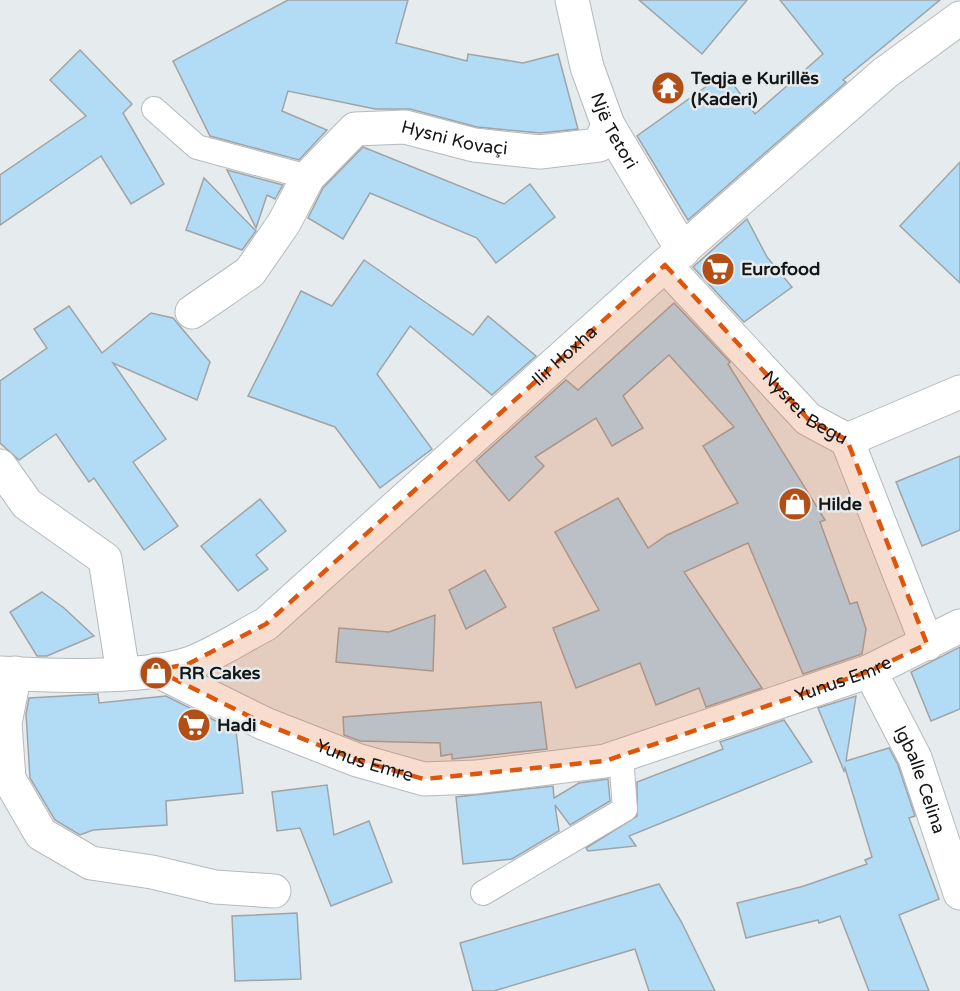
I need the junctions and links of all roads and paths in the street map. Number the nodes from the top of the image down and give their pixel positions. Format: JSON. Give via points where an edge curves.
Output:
{"nodes":[{"id":1,"x":572,"y":0,"type":"edge"},
{"id":2,"x":960,"y":18,"type":"edge"},
{"id":3,"x":154,"y":109,"type":"dead end"},
{"id":4,"x":608,"y":125,"type":"junction"},
{"id":5,"x":308,"y":177,"type":"junction"},
{"id":6,"x":674,"y":258,"type":"junction"},
{"id":7,"x":192,"y":312,"type":"dead end"},
{"id":8,"x":960,"y":392,"type":"edge"},
{"id":9,"x":848,"y":440,"type":"junction"},
{"id":10,"x":0,"y":466,"type":"edge"},
{"id":11,"x":960,"y":626,"type":"edge"},
{"id":12,"x":927,"y":644,"type":"junction"},
{"id":13,"x":156,"y":670,"type":"junction"},
{"id":14,"x":870,"y":671,"type":"junction"},
{"id":15,"x":8,"y":673,"type":"edge"},
{"id":16,"x":123,"y":673,"type":"junction"},
{"id":17,"x":621,"y":756,"type":"junction"},
{"id":18,"x":274,"y":891,"type":"dead end"},
{"id":19,"x":483,"y":893,"type":"dead end"},
{"id":20,"x":960,"y":893,"type":"edge"}],
"edges":[{"from":1,"to":4,"type":"street","name":"Një Tetori","via":[[587,67]]},
{"from":2,"to":6,"type":"street","name":"Ilir Hoxha","via":[[885,73]]},
{"from":3,"to":5,"type":"lane","via":[[197,147]]},
{"from":4,"to":5,"type":"street","name":"Hysni Kovaçi","via":[[599,145],[540,152],[474,145],[405,127],[355,129]]},
{"from":4,"to":6,"type":"street","name":"Një Tetori"},
{"from":5,"to":7,"type":"street","name":"Hysni Kovaçi","via":[[284,223],[250,272]]},
{"from":6,"to":9,"type":"street","name":"Nysret Begu","via":[[808,419]]},
{"from":6,"to":13,"type":"street","name":"Ilir Hoxha","via":[[266,624],[188,664]]},
{"from":8,"to":9,"type":"street"},
{"from":9,"to":12,"type":"street","name":"Nysret Begu"},
{"from":10,"to":16,"type":"street","via":[[27,504],[105,559]]},
{"from":11,"to":12,"type":"street","name":"Yunus Emre"},
{"from":12,"to":14,"type":"street","name":"Yunus Emre"},
{"from":13,"to":16,"type":"street"},
{"from":13,"to":17,"type":"street","name":"Yunus Emre","via":[[265,724],[357,760],[424,779],[535,772]]},
{"from":14,"to":17,"type":"street","name":"Yunus Emre"},
{"from":14,"to":20,"type":"street","name":"Igballe Celina","via":[[915,758]]},
{"from":15,"to":16,"type":"street"},
{"from":15,"to":18,"type":"street","via":[[5,723],[9,779],[40,834],[91,863],[215,886]]},
{"from":17,"to":19,"type":"lane","via":[[625,808]]}]}
